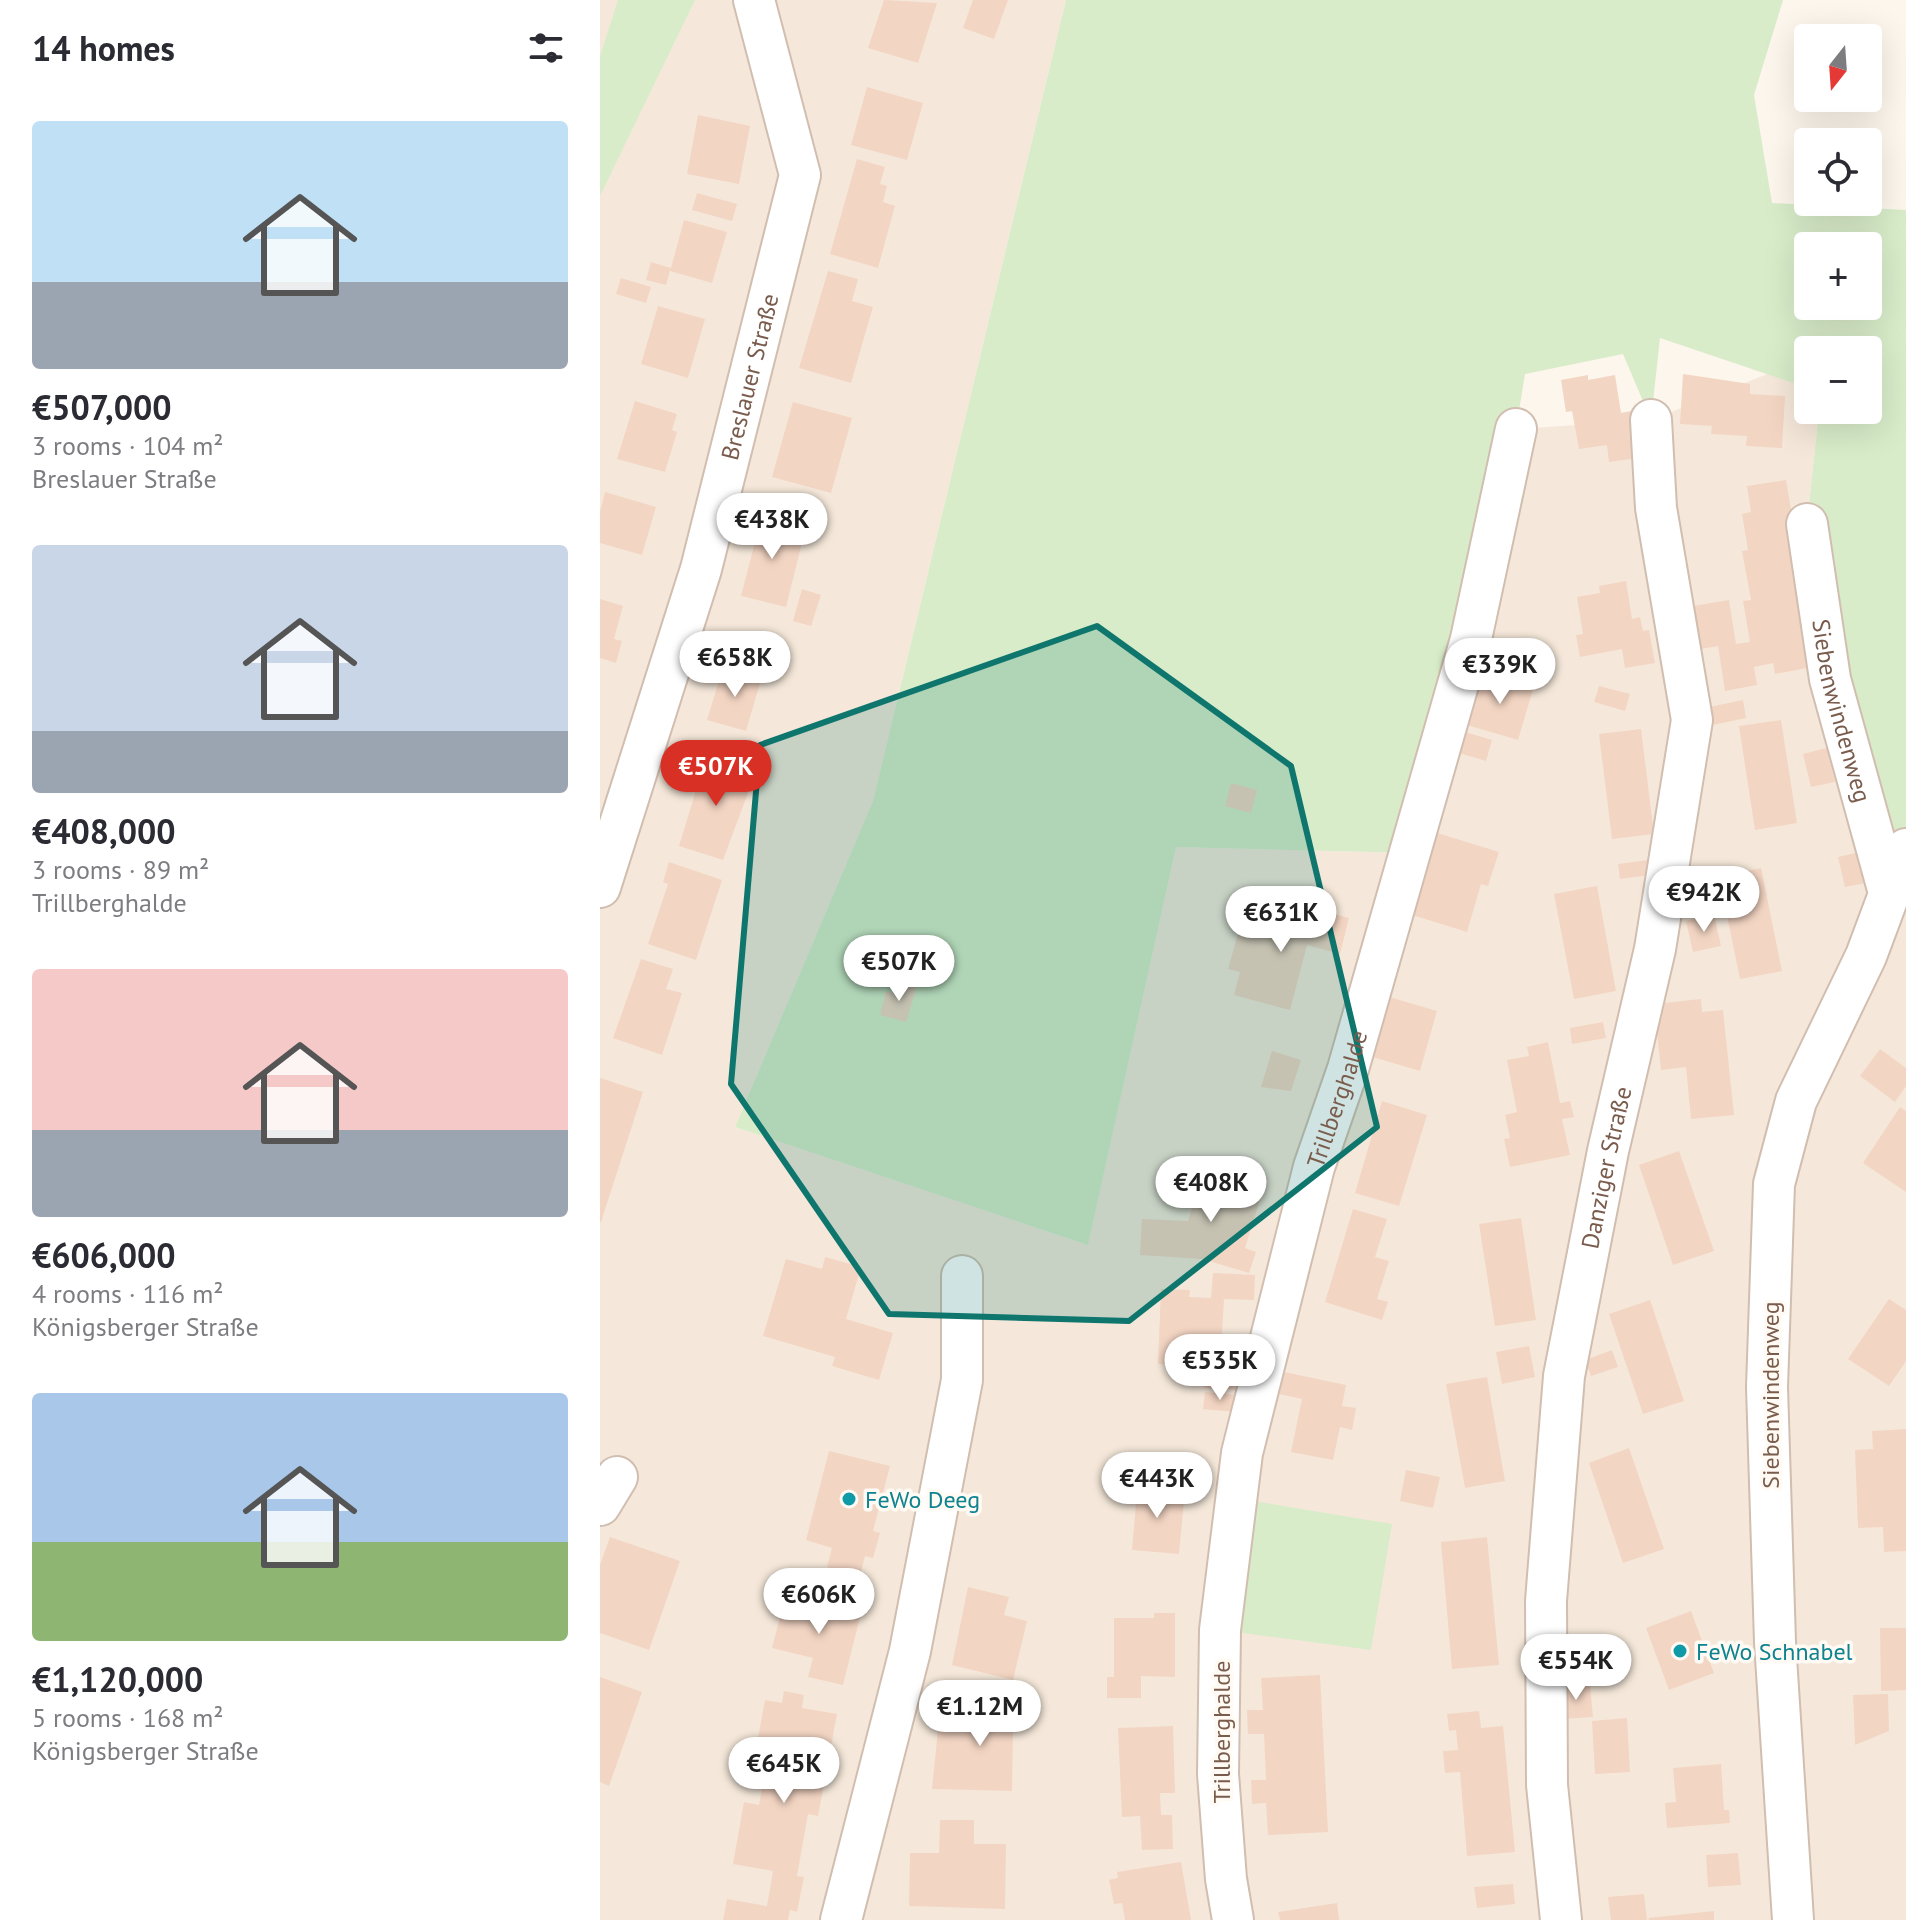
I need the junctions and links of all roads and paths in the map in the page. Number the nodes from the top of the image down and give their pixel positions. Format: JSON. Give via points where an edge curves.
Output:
{"nodes":[{"id":1,"x":754,"y":0,"type":"edge"},
{"id":2,"x":1651,"y":420,"type":"dead end"},
{"id":3,"x":1516,"y":429,"type":"dead end"},
{"id":4,"x":1807,"y":524,"type":"dead end"},
{"id":5,"x":1906,"y":849,"type":"edge"},
{"id":6,"x":600,"y":887,"type":"edge"},
{"id":7,"x":1889,"y":893,"type":"junction"},
{"id":8,"x":962,"y":1276,"type":"dead end"},
{"id":9,"x":841,"y":1920,"type":"edge"},
{"id":10,"x":1233,"y":1920,"type":"edge"},
{"id":11,"x":1561,"y":1920,"type":"edge"},
{"id":12,"x":1793,"y":1920,"type":"edge"}],
"edges":[{"from":1,"to":6,"type":"street","name":"Breslauer Straße","via":[[800,175],[701,569]]},
{"from":2,"to":11,"type":"street","name":"Danziger Straße","via":[[1656,508],[1692,720],[1655,949],[1564,1376],[1546,1601],[1547,1785]]},
{"from":3,"to":10,"type":"street","name":"Trillberghalde","via":[[1471,639],[1348,1069],[1314,1167],[1242,1453],[1220,1630],[1218,1774]]},
{"from":4,"to":7,"type":"street","name":"Siebenwindenweg","via":[[1830,679]]},
{"from":5,"to":7,"type":"street","name":"Siebenwindenweg"},
{"from":7,"to":12,"type":"street","name":"Siebenwindenweg","via":[[1866,956],[1796,1101],[1774,1184],[1767,1387],[1775,1642]]},
{"from":8,"to":9,"type":"street","via":[[959,1395],[910,1651]]}]}
